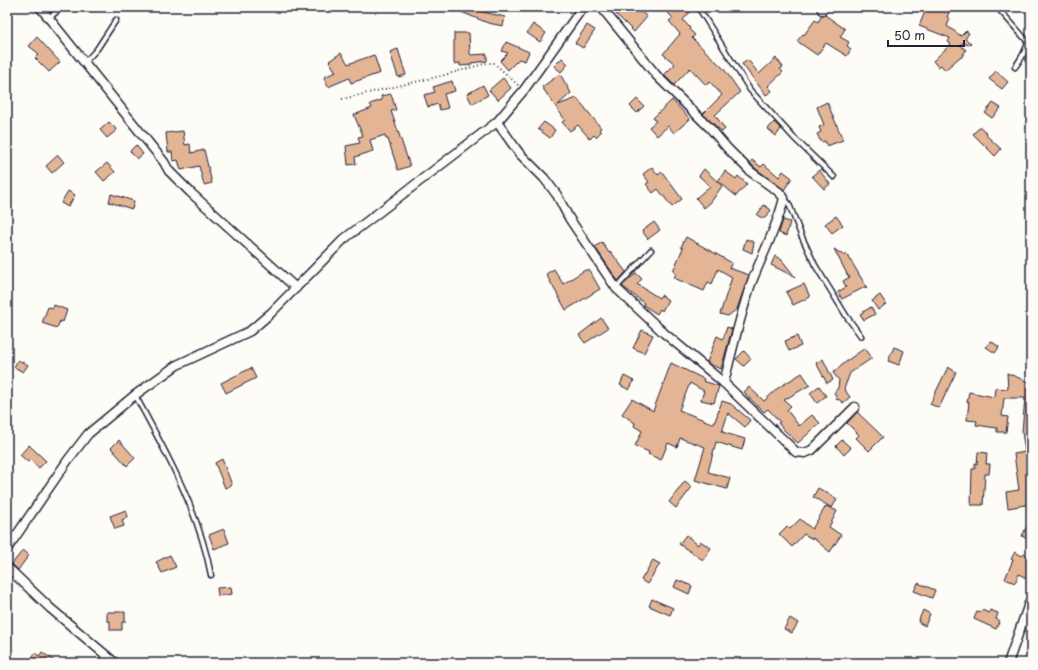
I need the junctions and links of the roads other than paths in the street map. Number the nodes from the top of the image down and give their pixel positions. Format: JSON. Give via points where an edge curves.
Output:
{"nodes":[{"id":1,"x":40,"y":7,"type":"edge"},
{"id":2,"x":62,"y":7,"type":"edge"},
{"id":3,"x":583,"y":7,"type":"edge"},
{"id":4,"x":601,"y":7,"type":"edge"},
{"id":5,"x":698,"y":7,"type":"edge"},
{"id":6,"x":997,"y":7,"type":"edge"},
{"id":7,"x":49,"y":18,"type":"junction"},
{"id":8,"x":116,"y":20,"type":"dead end"},
{"id":9,"x":1029,"y":43,"type":"edge"},
{"id":10,"x":85,"y":62,"type":"junction"},
{"id":11,"x":1015,"y":68,"type":"dead end"},
{"id":12,"x":497,"y":122,"type":"junction"},
{"id":13,"x":834,"y":177,"type":"dead end"},
{"id":14,"x":784,"y":198,"type":"junction"},
{"id":15,"x":651,"y":250,"type":"dead end"},
{"id":16,"x":296,"y":288,"type":"junction"},
{"id":17,"x":616,"y":288,"type":"junction"},
{"id":18,"x":861,"y":336,"type":"dead end"},
{"id":19,"x":724,"y":383,"type":"junction"},
{"id":20,"x":135,"y":395,"type":"junction"},
{"id":21,"x":855,"y":406,"type":"dead end"},
{"id":22,"x":7,"y":549,"type":"edge"},
{"id":23,"x":7,"y":567,"type":"edge"},
{"id":24,"x":211,"y":575,"type":"dead end"},
{"id":25,"x":1031,"y":598,"type":"edge"},
{"id":26,"x":114,"y":662,"type":"edge"},
{"id":27,"x":1008,"y":663,"type":"edge"}],
"edges":[{"from":1,"to":7,"type":"street"},
{"from":2,"to":7,"type":"lane"},
{"from":3,"to":12,"type":"street","via":[[524,90]]},
{"from":4,"to":14,"type":"street","via":[[657,76],[710,128],[728,150]]},
{"from":5,"to":13,"type":"lane","via":[[750,90]]},
{"from":6,"to":9,"type":"lane"},
{"from":7,"to":10,"type":"street"},
{"from":8,"to":10,"type":"lane"},
{"from":9,"to":11,"type":"lane"},
{"from":10,"to":16,"type":"street","via":[[169,172]]},
{"from":12,"to":16,"type":"street","via":[[344,239]]},
{"from":12,"to":17,"type":"street","via":[[519,153],[557,195],[569,218]]},
{"from":14,"to":18,"type":"lane","via":[[789,204],[815,265]]},
{"from":14,"to":19,"type":"street","via":[[780,217],[751,285]]},
{"from":15,"to":17,"type":"lane"},
{"from":16,"to":20,"type":"street","via":[[250,331],[177,366]]},
{"from":17,"to":19,"type":"street","via":[[664,333]]},
{"from":19,"to":21,"type":"street","via":[[796,452],[805,453],[812,450]]},
{"from":20,"to":22,"type":"street","via":[[88,434]]},
{"from":20,"to":24,"type":"lane","via":[[188,502],[207,550]]},
{"from":23,"to":26,"type":"street","via":[[50,608]]},
{"from":25,"to":27,"type":"street"}]}
